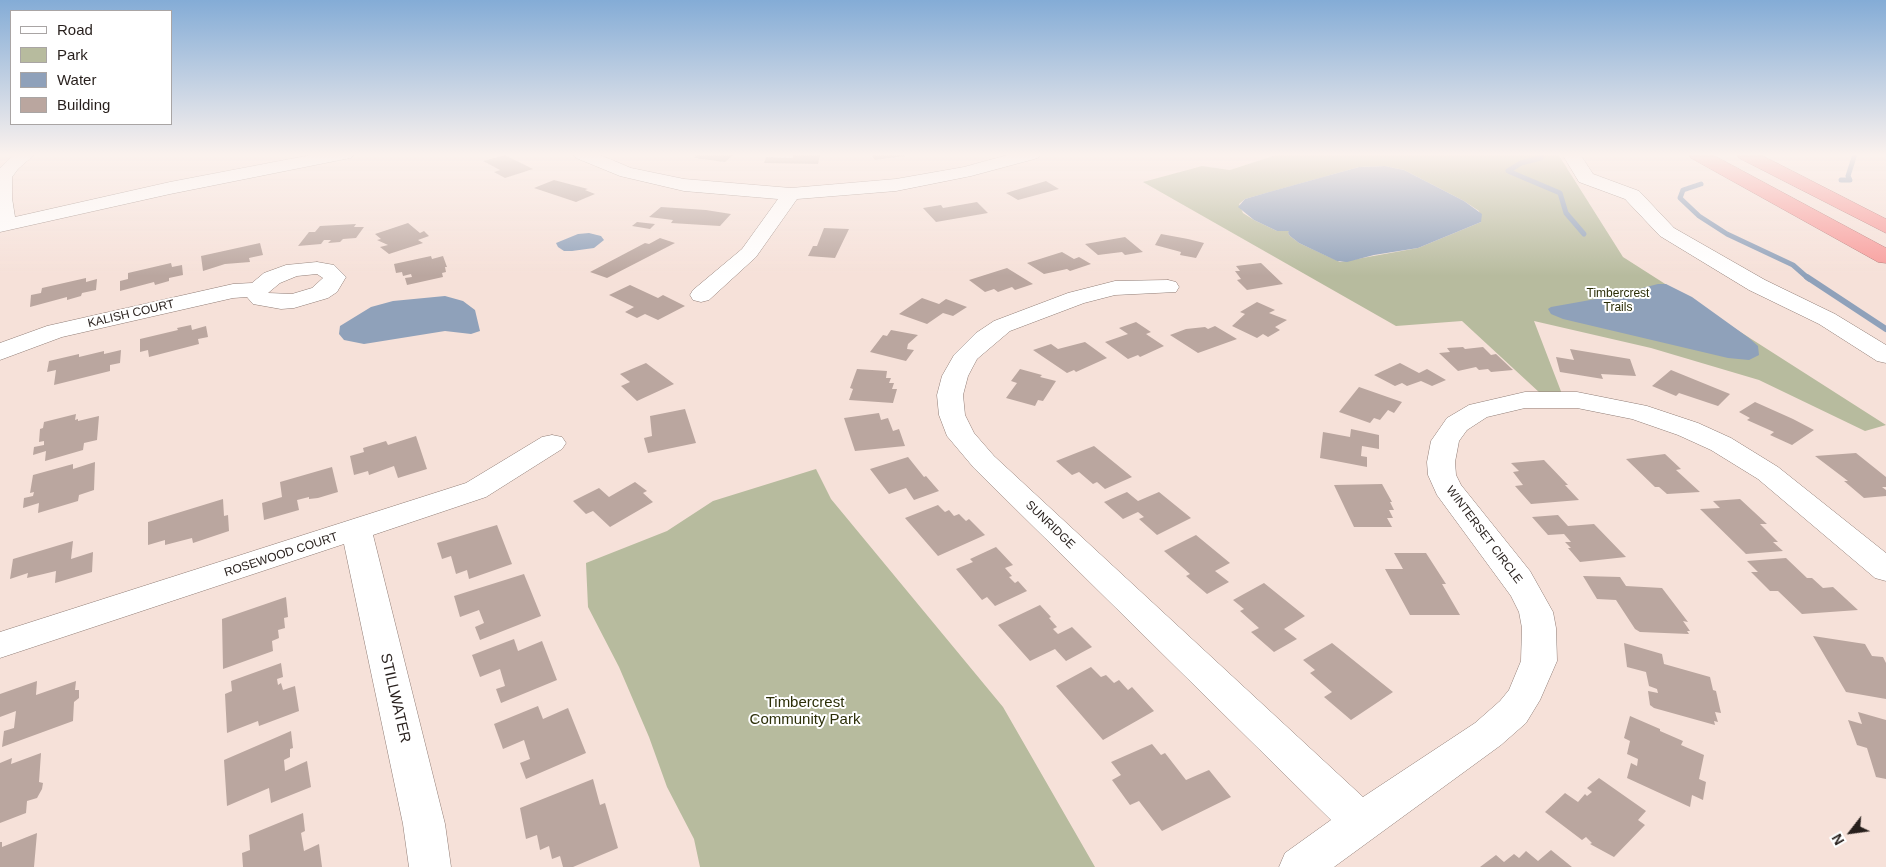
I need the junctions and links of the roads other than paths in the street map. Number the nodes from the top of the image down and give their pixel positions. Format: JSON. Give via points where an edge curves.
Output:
{"nodes":[{"id":1,"x":2,"y":194,"type":"edge"},
{"id":2,"x":141,"y":194,"type":"edge"},
{"id":3,"x":791,"y":194,"type":"edge"},
{"id":4,"x":1629,"y":194,"type":"edge"},
{"id":5,"x":1771,"y":194,"type":"edge"},
{"id":6,"x":1823,"y":194,"type":"edge"},
{"id":7,"x":3,"y":225,"type":"edge"},
{"id":8,"x":1886,"y":227,"type":"edge"},
{"id":9,"x":1886,"y":257,"type":"edge"},
{"id":10,"x":1168,"y":287,"type":"dead end"},
{"id":11,"x":258,"y":289,"type":"dead end"},
{"id":12,"x":701,"y":296,"type":"dead end"},
{"id":13,"x":3,"y":352,"type":"edge"},
{"id":14,"x":1886,"y":356,"type":"edge"},
{"id":15,"x":552,"y":443,"type":"dead end"},
{"id":16,"x":356,"y":530,"type":"junction"},
{"id":17,"x":1886,"y":570,"type":"edge"},
{"id":18,"x":0,"y":646,"type":"edge"},
{"id":19,"x":1361,"y":822,"type":"junction"},
{"id":20,"x":430,"y":867,"type":"edge"},
{"id":21,"x":1300,"y":867,"type":"edge"}],
"edges":[{"from":1,"to":7,"type":"street"},
{"from":2,"to":7,"type":"street"},
{"from":3,"to":12,"type":"street","via":[[749,253]]},
{"from":4,"to":14,"type":"street","via":[[1667,232],[1686,244],[1757,285],[1828,319]]},
{"from":5,"to":9,"type":"highway"},
{"from":6,"to":8,"type":"highway"},
{"from":10,"to":19,"type":"street","name":"SUNRIDGE","via":[[1115,288],[1076,298],[1002,326],[966,355],[955,376],[952,414],[962,436],[984,462]]},
{"from":11,"to":13,"type":"street","name":"KALISH COURT","via":[[233,291],[54,331]]},
{"from":15,"to":16,"type":"street","name":"ROSEWOOD COURT","via":[[476,490]]},
{"from":16,"to":18,"type":"street","name":"ROSEWOOD COURT"},
{"from":16,"to":20,"type":"street","name":"STILLWATER","via":[[424,824]]},
{"from":17,"to":19,"type":"street","name":"WINTERSET CIRCLE","via":[[1768,472],[1688,429],[1638,412],[1577,400],[1525,400],[1478,411],[1457,424],[1445,441],[1442,475],[1447,488],[1518,578],[1528,596],[1539,628],[1538,661],[1530,685],[1513,712],[1488,734]]},
{"from":19,"to":21,"type":"street","name":"WINTERSET CIRCLE"}]}
